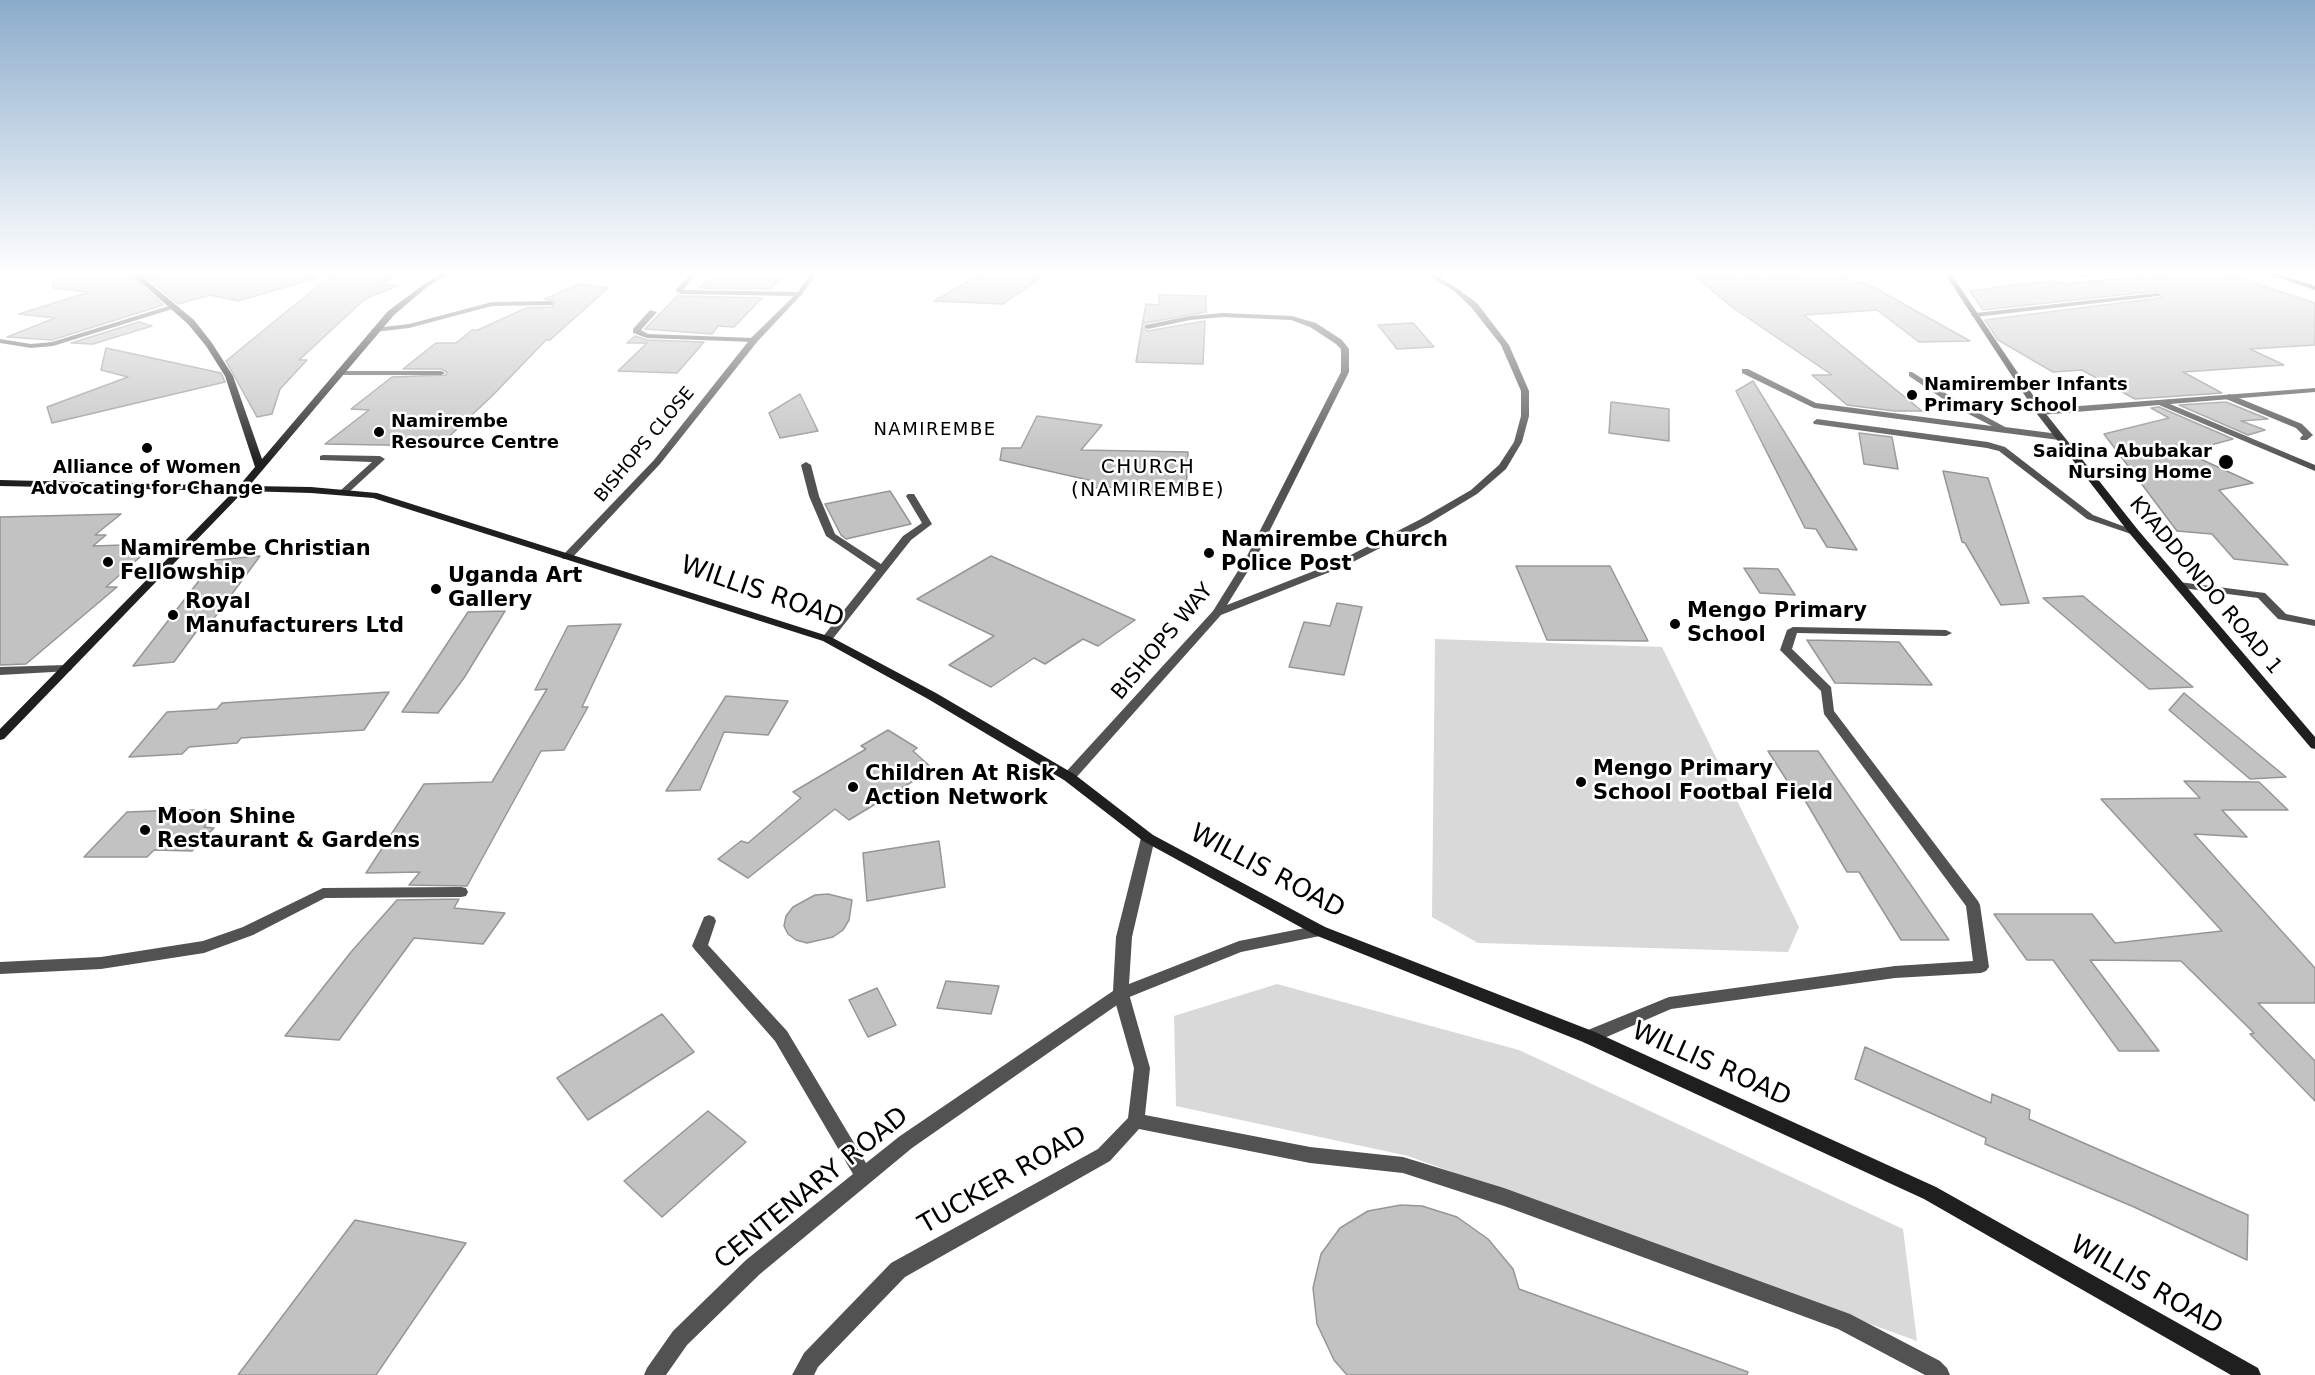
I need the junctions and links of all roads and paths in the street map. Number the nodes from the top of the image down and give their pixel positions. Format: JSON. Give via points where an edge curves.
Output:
{"nodes":[{"id":1,"x":82,"y":335,"type":"edge"},
{"id":2,"x":200,"y":335,"type":"edge"},
{"id":3,"x":371,"y":335,"type":"edge"},
{"id":4,"x":645,"y":335,"type":"edge"},
{"id":5,"x":759,"y":335,"type":"edge"},
{"id":6,"x":1329,"y":335,"type":"edge"},
{"id":7,"x":1498,"y":335,"type":"edge"},
{"id":8,"x":1989,"y":335,"type":"edge"},
{"id":9,"x":754,"y":340,"type":"junction"},
{"id":10,"x":0,"y":342,"type":"edge"},
{"id":11,"x":1745,"y":371,"type":"dead end"},
{"id":12,"x":339,"y":372,"type":"junction"},
{"id":13,"x":441,"y":373,"type":"dead end"},
{"id":14,"x":1912,"y":374,"type":"dead end"},
{"id":15,"x":2315,"y":390,"type":"edge"},
{"id":16,"x":2229,"y":397,"type":"junction"},
{"id":17,"x":2158,"y":403,"type":"junction"},
{"id":18,"x":2040,"y":412,"type":"junction"},
{"id":19,"x":1817,"y":422,"type":"dead end"},
{"id":20,"x":2007,"y":430,"type":"junction"},
{"id":21,"x":2059,"y":437,"type":"junction"},
{"id":22,"x":2304,"y":438,"type":"dead end"},
{"id":23,"x":324,"y":458,"type":"dead end"},
{"id":24,"x":806,"y":465,"type":"dead end"},
{"id":25,"x":260,"y":468,"type":"junction"},
{"id":26,"x":2315,"y":468,"type":"edge"},
{"id":27,"x":0,"y":483,"type":"edge"},
{"id":28,"x":241,"y":489,"type":"junction"},
{"id":29,"x":344,"y":492,"type":"junction"},
{"id":30,"x":911,"y":496,"type":"dead end"},
{"id":31,"x":2134,"y":532,"type":"junction"},
{"id":32,"x":567,"y":556,"type":"junction"},
{"id":33,"x":882,"y":569,"type":"junction"},
{"id":34,"x":2179,"y":585,"type":"junction"},
{"id":35,"x":1217,"y":612,"type":"junction"},
{"id":36,"x":2315,"y":622,"type":"edge"},
{"id":37,"x":1946,"y":633,"type":"dead end"},
{"id":38,"x":827,"y":639,"type":"junction"},
{"id":39,"x":66,"y":669,"type":"junction"},
{"id":40,"x":0,"y":671,"type":"edge"},
{"id":41,"x":0,"y":736,"type":"edge"},
{"id":42,"x":2315,"y":745,"type":"edge"},
{"id":43,"x":1069,"y":777,"type":"junction"},
{"id":44,"x":1148,"y":838,"type":"junction"},
{"id":45,"x":461,"y":892,"type":"dead end"},
{"id":46,"x":710,"y":921,"type":"dead end"},
{"id":47,"x":1320,"y":931,"type":"junction"},
{"id":48,"x":0,"y":968,"type":"edge"},
{"id":49,"x":1121,"y":994,"type":"junction"},
{"id":50,"x":1588,"y":1037,"type":"junction"},
{"id":51,"x":1136,"y":1120,"type":"junction"},
{"id":52,"x":864,"y":1176,"type":"junction"},
{"id":53,"x":654,"y":1375,"type":"edge"},
{"id":54,"x":802,"y":1375,"type":"edge"},
{"id":55,"x":1940,"y":1375,"type":"edge"},
{"id":56,"x":2251,"y":1375,"type":"edge"}],
"edges":[{"from":1,"to":10,"type":"street","via":[[31,346]]},
{"from":2,"to":25,"type":"street","via":[[229,376]]},
{"from":3,"to":12,"type":"street"},
{"from":4,"to":9,"type":"street"},
{"from":5,"to":9,"type":"street","name":"BISHOPS CLOSE"},
{"from":6,"to":35,"type":"street","name":"BISHOPS WAY","via":[[1345,349],[1345,372],[1251,558]]},
{"from":7,"to":35,"type":"street","via":[[1525,392],[1525,416],[1503,467],[1474,492],[1341,564]]},
{"from":8,"to":18,"type":"street","name":"KYADDONDO ROAD 1"},
{"from":9,"to":32,"type":"street","name":"BISHOPS CLOSE","via":[[657,462]]},
{"from":11,"to":20,"type":"street","via":[[1814,405]]},
{"from":12,"to":13,"type":"street"},
{"from":12,"to":25,"type":"street"},
{"from":14,"to":20,"type":"street","via":[[1958,405]]},
{"from":15,"to":16,"type":"street"},
{"from":16,"to":17,"type":"street"},
{"from":16,"to":22,"type":"street","via":[[2299,426],[2309,435]]},
{"from":17,"to":18,"type":"street"},
{"from":17,"to":26,"type":"street"},
{"from":18,"to":21,"type":"street","name":"KYADDONDO ROAD 1"},
{"from":19,"to":31,"type":"street","via":[[2002,449],[2090,517]]},
{"from":20,"to":21,"type":"street"},
{"from":21,"to":31,"type":"street","name":"KYADDONDO ROAD 1"},
{"from":23,"to":29,"type":"street","via":[[380,459]]},
{"from":24,"to":33,"type":"street","via":[[831,536]]},
{"from":25,"to":28,"type":"street"},
{"from":27,"to":28,"type":"street","name":"WILLIS ROAD"},
{"from":28,"to":29,"type":"street","name":"WILLIS ROAD"},
{"from":28,"to":39,"type":"street"},
{"from":29,"to":32,"type":"street","name":"WILLIS ROAD","via":[[399,502]]},
{"from":30,"to":33,"type":"street","via":[[927,524],[907,538]]},
{"from":31,"to":34,"type":"street","name":"KYADDONDO ROAD 1"},
{"from":32,"to":38,"type":"street","name":"WILLIS ROAD"},
{"from":33,"to":38,"type":"street"},
{"from":34,"to":36,"type":"street","via":[[2261,595],[2282,617]]},
{"from":34,"to":42,"type":"street","name":"KYADDONDO ROAD 1"},
{"from":35,"to":43,"type":"street","name":"BISHOPS WAY"},
{"from":37,"to":50,"type":"street","via":[[1792,630],[1786,650],[1827,690],[1828,711],[1974,905],[1981,967],[1895,972],[1669,1003]]},
{"from":38,"to":43,"type":"street","name":"WILLIS ROAD"},
{"from":39,"to":40,"type":"street"},
{"from":39,"to":41,"type":"street"},
{"from":43,"to":44,"type":"street","name":"WILLIS ROAD"},
{"from":44,"to":47,"type":"street","name":"WILLIS ROAD"},
{"from":44,"to":49,"type":"street","via":[[1124,937]]},
{"from":45,"to":48,"type":"street","via":[[323,893],[248,931],[204,946],[101,963]]},
{"from":46,"to":52,"type":"street","via":[[700,946],[781,1036]]},
{"from":47,"to":49,"type":"street","name":"CENTENARY ROAD","via":[[1239,947]]},
{"from":47,"to":50,"type":"street","name":"WILLIS ROAD"},
{"from":49,"to":51,"type":"street","via":[[1142,1068]]},
{"from":49,"to":52,"type":"street","name":"CENTENARY ROAD","via":[[906,1142]]},
{"from":50,"to":56,"type":"street","name":"WILLIS ROAD","via":[[1930,1192]]},
{"from":51,"to":54,"type":"street","name":"TUCKER ROAD","via":[[1104,1155],[898,1270],[811,1360]]},
{"from":51,"to":55,"type":"street","via":[[1310,1155],[1403,1165],[1843,1321],[1934,1368]]},
{"from":52,"to":53,"type":"street","name":"CENTENARY ROAD","via":[[753,1267],[680,1338]]}]}
